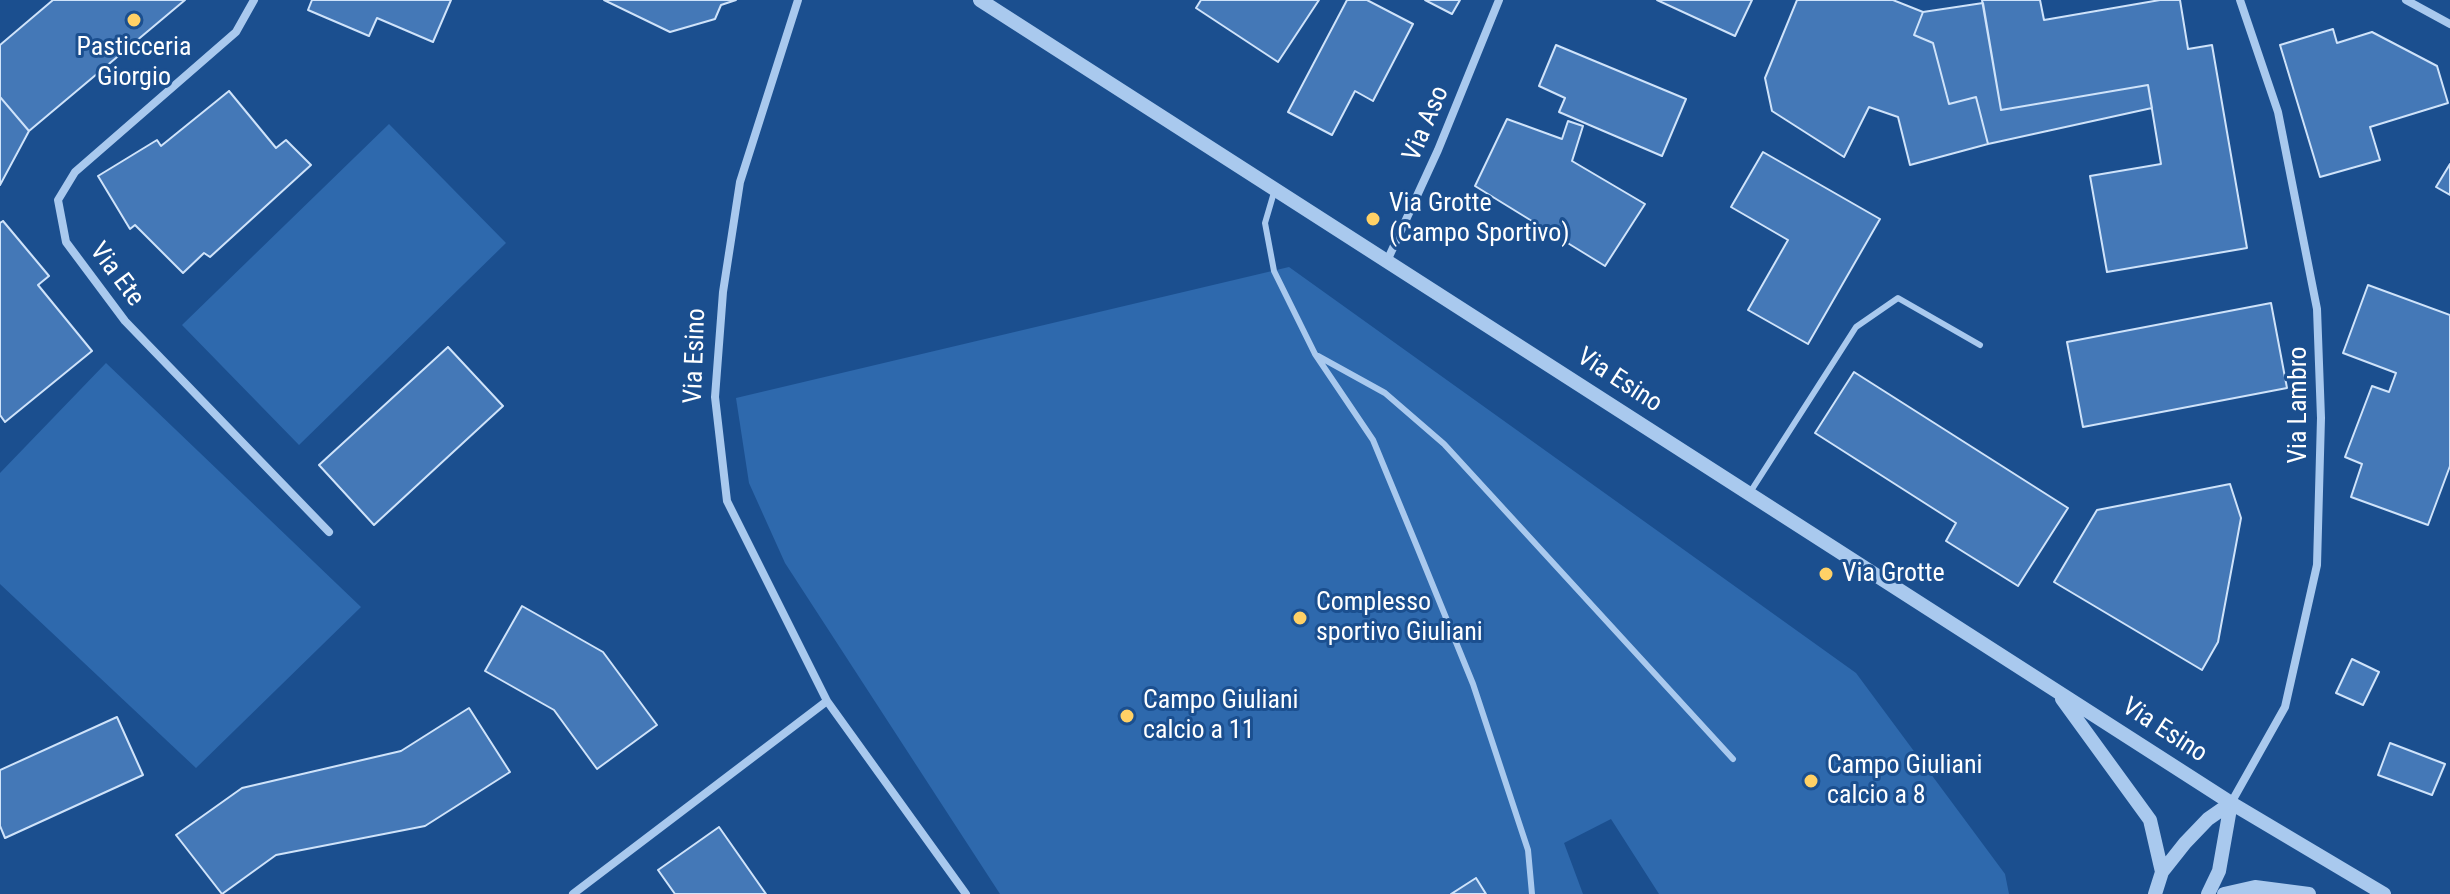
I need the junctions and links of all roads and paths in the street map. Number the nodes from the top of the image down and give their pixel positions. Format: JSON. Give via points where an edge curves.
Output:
{"nodes":[{"id":1,"x":254,"y":0,"type":"edge"},
{"id":2,"x":798,"y":0,"type":"edge"},
{"id":3,"x":980,"y":0,"type":"edge"},
{"id":4,"x":1499,"y":0,"type":"edge"},
{"id":5,"x":2240,"y":0,"type":"edge"},
{"id":6,"x":2406,"y":0,"type":"edge"},
{"id":7,"x":2450,"y":24,"type":"edge"},
{"id":8,"x":1275,"y":189,"type":"junction"},
{"id":9,"x":1387,"y":261,"type":"junction"},
{"id":10,"x":1980,"y":345,"type":"dead end"},
{"id":11,"x":1315,"y":354,"type":"junction"},
{"id":12,"x":1749,"y":494,"type":"junction"},
{"id":13,"x":329,"y":532,"type":"dead end"},
{"id":14,"x":2054,"y":689,"type":"junction"},
{"id":15,"x":827,"y":701,"type":"junction"},
{"id":16,"x":1733,"y":759,"type":"dead end"},
{"id":17,"x":2231,"y":803,"type":"junction"},
{"id":18,"x":2162,"y":872,"type":"junction"},
{"id":19,"x":573,"y":894,"type":"edge"},
{"id":20,"x":966,"y":894,"type":"edge"},
{"id":21,"x":1532,"y":894,"type":"edge"},
{"id":22,"x":2155,"y":894,"type":"edge"},
{"id":23,"x":2208,"y":894,"type":"edge"},
{"id":24,"x":2224,"y":894,"type":"edge"},
{"id":25,"x":2309,"y":894,"type":"edge"},
{"id":26,"x":2384,"y":894,"type":"edge"}],
"edges":[{"from":1,"to":13,"type":"street","name":"Via Ete","via":[[236,32],[75,172],[58,200],[66,242],[125,321]]},
{"from":2,"to":15,"type":"street","name":"Via Esino","via":[[740,182],[723,292],[715,397],[727,501]]},
{"from":3,"to":8,"type":"street","name":"Via Esino"},
{"from":4,"to":9,"type":"street","name":"Via Aso"},
{"from":5,"to":17,"type":"street","name":"Via Lambro","via":[[2278,112],[2317,309],[2321,418],[2317,565],[2292,678],[2285,707]]},
{"from":6,"to":7,"type":"street"},
{"from":8,"to":9,"type":"street","name":"Via Esino"},
{"from":8,"to":11,"type":"lane","via":[[1265,223],[1274,271]]},
{"from":9,"to":12,"type":"street","name":"Via Esino"},
{"from":10,"to":12,"type":"lane","via":[[1898,298],[1856,327]]},
{"from":11,"to":16,"type":"lane","via":[[1385,393],[1444,444]]},
{"from":11,"to":21,"type":"lane","via":[[1373,440],[1468,671],[1528,850]]},
{"from":12,"to":14,"type":"street","name":"Via Esino"},
{"from":14,"to":17,"type":"street","name":"Via Esino"},
{"from":14,"to":18,"type":"street","via":[[2150,820]]},
{"from":15,"to":19,"type":"street"},
{"from":15,"to":20,"type":"street","name":"Via Esino"},
{"from":17,"to":18,"type":"street","via":[[2208,819]]},
{"from":17,"to":23,"type":"street","via":[[2219,871]]},
{"from":17,"to":26,"type":"street","name":"Via Esino"},
{"from":18,"to":22,"type":"street"},
{"from":24,"to":25,"type":"street","via":[[2255,887]]}]}
